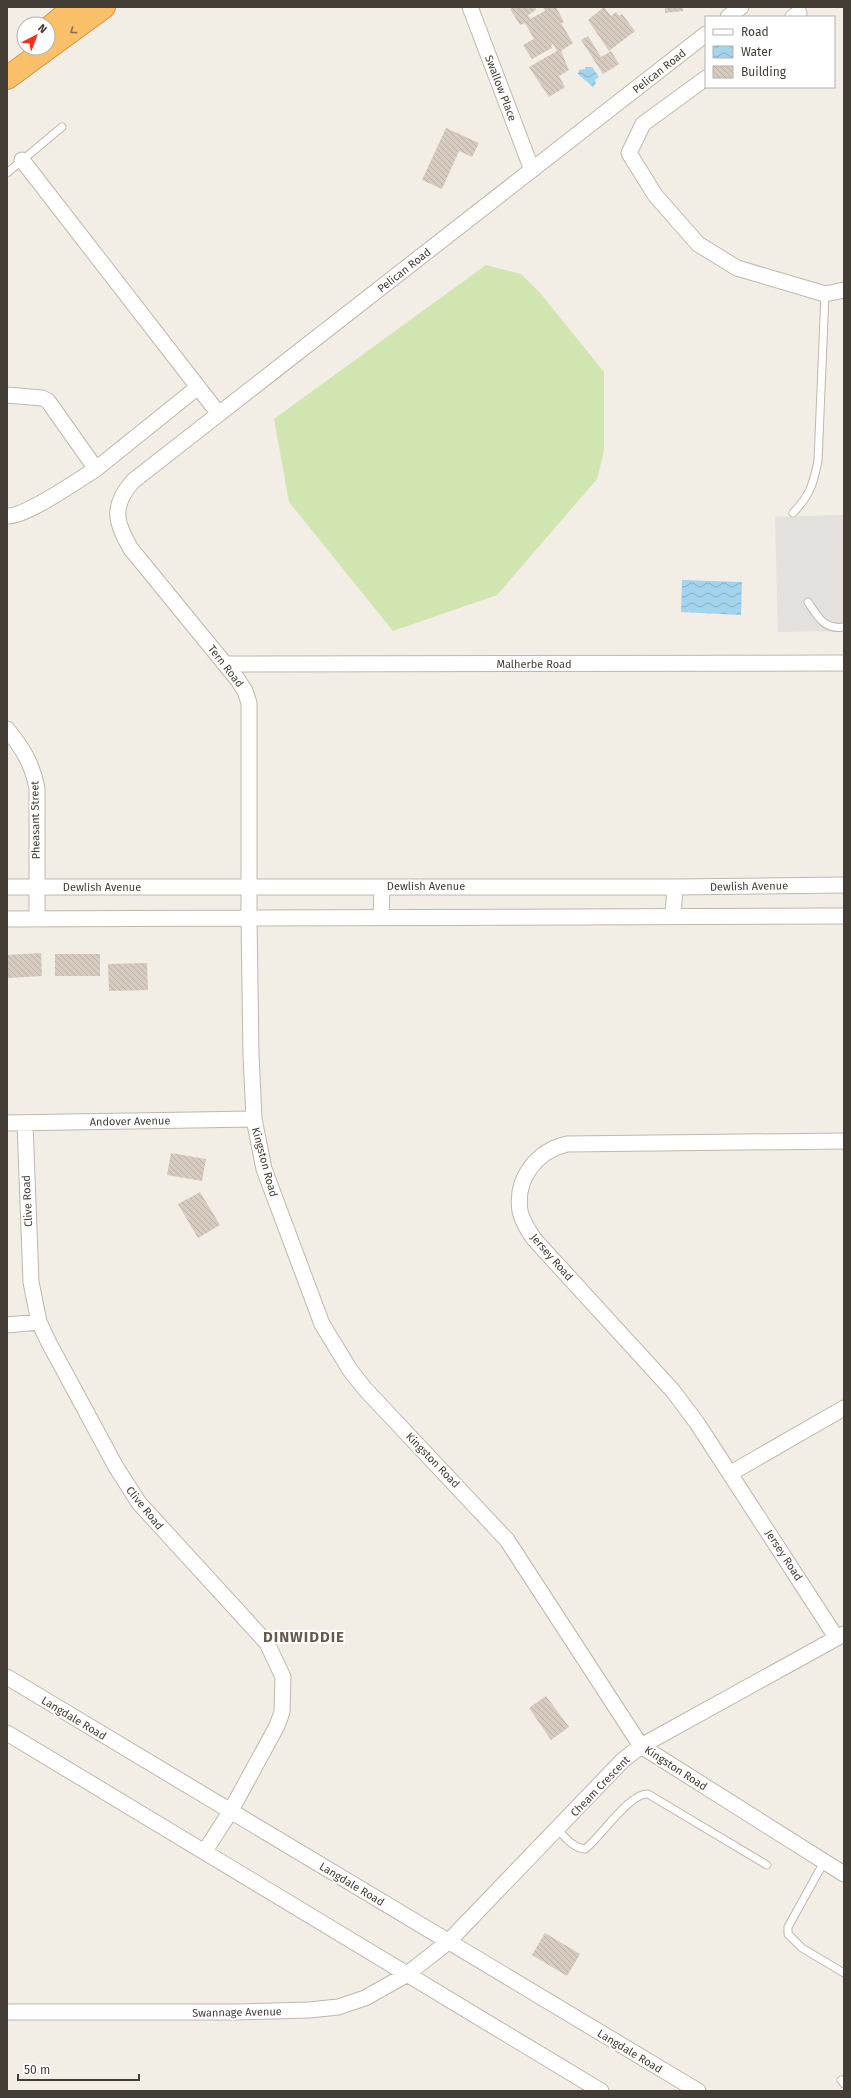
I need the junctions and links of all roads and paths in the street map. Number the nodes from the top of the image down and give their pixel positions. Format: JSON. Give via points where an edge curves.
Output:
{"nodes":[{"id":1,"x":74,"y":7,"type":"edge"},
{"id":2,"x":104,"y":7,"type":"edge"},
{"id":3,"x":470,"y":7,"type":"edge"},
{"id":4,"x":740,"y":7,"type":"edge"},
{"id":5,"x":729,"y":16,"type":"edge"},
{"id":6,"x":56,"y":22,"type":"edge"},
{"id":7,"x":705,"y":35,"type":"edge"},
{"id":8,"x":16,"y":56,"type":"edge"},
{"id":9,"x":7,"y":64,"type":"edge"},
{"id":10,"x":7,"y":78,"type":"edge"},
{"id":11,"x":705,"y":79,"type":"edge"},
{"id":12,"x":62,"y":127,"type":"dead end"},
{"id":13,"x":22,"y":160,"type":"junction"},
{"id":14,"x":532,"y":170,"type":"junction"},
{"id":15,"x":7,"y":173,"type":"edge"},
{"id":16,"x":844,"y":290,"type":"edge"},
{"id":17,"x":825,"y":294,"type":"junction"},
{"id":18,"x":198,"y":387,"type":"junction"},
{"id":19,"x":7,"y":395,"type":"edge"},
{"id":20,"x":219,"y":414,"type":"junction"},
{"id":21,"x":96,"y":469,"type":"junction"},
{"id":22,"x":793,"y":513,"type":"dead end"},
{"id":23,"x":7,"y":516,"type":"edge"},
{"id":24,"x":117,"y":516,"type":"joint"},
{"id":25,"x":808,"y":602,"type":"dead end"},
{"id":26,"x":844,"y":627,"type":"edge"},
{"id":27,"x":844,"y":663,"type":"edge"},
{"id":28,"x":225,"y":664,"type":"junction"},
{"id":29,"x":7,"y":729,"type":"edge"},
{"id":30,"x":844,"y":885,"type":"edge"},
{"id":31,"x":7,"y":887,"type":"edge"},
{"id":32,"x":36,"y":887,"type":"junction"},
{"id":33,"x":249,"y":887,"type":"junction"},
{"id":34,"x":382,"y":887,"type":"junction"},
{"id":35,"x":675,"y":887,"type":"junction"},
{"id":36,"x":673,"y":916,"type":"junction"},
{"id":37,"x":844,"y":916,"type":"edge"},
{"id":38,"x":249,"y":917,"type":"junction"},
{"id":39,"x":381,"y":918,"type":"junction"},
{"id":40,"x":7,"y":919,"type":"edge"},
{"id":41,"x":37,"y":919,"type":"junction"},
{"id":42,"x":254,"y":1119,"type":"junction"},
{"id":43,"x":7,"y":1123,"type":"edge"},
{"id":44,"x":25,"y":1123,"type":"junction"},
{"id":45,"x":844,"y":1141,"type":"edge"},
{"id":46,"x":39,"y":1322,"type":"junction"},
{"id":47,"x":7,"y":1325,"type":"edge"},
{"id":48,"x":844,"y":1408,"type":"edge"},
{"id":49,"x":731,"y":1473,"type":"junction"},
{"id":50,"x":840,"y":1636,"type":"edge"},
{"id":51,"x":7,"y":1677,"type":"edge"},
{"id":52,"x":7,"y":1733,"type":"edge"},
{"id":53,"x":641,"y":1746,"type":"junction"},
{"id":54,"x":230,"y":1812,"type":"junction"},
{"id":55,"x":558,"y":1830,"type":"junction"},
{"id":56,"x":205,"y":1851,"type":"junction"},
{"id":57,"x":824,"y":1862,"type":"junction"},
{"id":58,"x":767,"y":1865,"type":"dead end"},
{"id":59,"x":844,"y":1874,"type":"edge"},
{"id":60,"x":448,"y":1942,"type":"junction"},
{"id":61,"x":844,"y":1973,"type":"edge"},
{"id":62,"x":406,"y":1974,"type":"junction"},
{"id":63,"x":7,"y":2012,"type":"edge"},
{"id":64,"x":601,"y":2091,"type":"edge"},
{"id":65,"x":698,"y":2091,"type":"edge"}],
"edges":[{"from":1,"to":6,"type":"highway"},
{"from":2,"to":10,"type":"highway","one_way":true},
{"from":3,"to":14,"type":"street","name":"Swallow Place"},
{"from":4,"to":5,"type":"street"},
{"from":7,"to":14,"type":"street","name":"Pelican Road"},
{"from":8,"to":9,"type":"highway"},
{"from":11,"to":17,"type":"street","via":[[643,124],[629,153],[655,195],[698,244],[737,268]]},
{"from":12,"to":13,"type":"lane"},
{"from":13,"to":15,"type":"lane"},
{"from":13,"to":18,"type":"street"},
{"from":14,"to":20,"type":"street","name":"Pelican Road"},
{"from":16,"to":17,"type":"street"},
{"from":17,"to":22,"type":"lane","via":[[818,461],[806,500]]},
{"from":18,"to":20,"type":"street"},
{"from":18,"to":21,"type":"street"},
{"from":19,"to":21,"type":"street","via":[[42,398],[48,401]]},
{"from":20,"to":24,"type":"street","name":"Pelican Road","via":[[133,481],[120,497]]},
{"from":21,"to":23,"type":"street","via":[[51,498]]},
{"from":24,"to":28,"type":"street","name":"Tern Road","via":[[122,535],[131,549]]},
{"from":25,"to":26,"type":"lane","via":[[820,620],[834,628]]},
{"from":27,"to":28,"type":"street","name":"Malherbe Road"},
{"from":28,"to":33,"type":"street","name":"Tern Road","via":[[245,691],[249,703]]},
{"from":29,"to":32,"type":"street","name":"Pheasant Street","via":[[26,754],[33,769],[37,788]]},
{"from":30,"to":35,"type":"street","name":"Dewlish Avenue"},
{"from":31,"to":32,"type":"street","name":"Dewlish Avenue"},
{"from":32,"to":33,"type":"street","name":"Dewlish Avenue"},
{"from":32,"to":41,"type":"street","name":"Pheasant Street"},
{"from":33,"to":34,"type":"street","name":"Dewlish Avenue"},
{"from":33,"to":38,"type":"street","name":"Tern Road"},
{"from":34,"to":35,"type":"street","name":"Dewlish Avenue"},
{"from":34,"to":39,"type":"street"},
{"from":35,"to":36,"type":"street"},
{"from":36,"to":37,"type":"street"},
{"from":36,"to":39,"type":"street"},
{"from":38,"to":39,"type":"street"},
{"from":38,"to":41,"type":"street"},
{"from":38,"to":42,"type":"street","name":"Kingston Road"},
{"from":40,"to":41,"type":"street"},
{"from":42,"to":44,"type":"street","name":"Andover Avenue"},
{"from":42,"to":53,"type":"street","name":"Kingston Road","via":[[264,1169],[275,1200],[322,1324],[336,1348],[365,1389],[507,1540]]},
{"from":43,"to":44,"type":"street","name":"Andover Avenue"},
{"from":44,"to":46,"type":"street","name":"Clive Road","via":[[31,1282]]},
{"from":45,"to":49,"type":"street","name":"Jersey Road","via":[[567,1144],[555,1147],[544,1154],[533,1164],[520,1186],[520,1212],[534,1239],[673,1391]]},
{"from":46,"to":47,"type":"street"},
{"from":46,"to":54,"type":"street","name":"Clive Road","via":[[135,1498],[254,1628],[276,1659],[282,1677],[282,1712],[277,1726]]},
{"from":48,"to":49,"type":"street"},
{"from":49,"to":50,"type":"street","name":"Jersey Road"},
{"from":50,"to":53,"type":"street","name":"Cheam Crescent"},
{"from":51,"to":54,"type":"street","name":"Langdale Road"},
{"from":52,"to":56,"type":"street"},
{"from":53,"to":55,"type":"street","name":"Cheam Crescent","via":[[623,1760]]},
{"from":53,"to":57,"type":"street","name":"Kingston Road"},
{"from":54,"to":56,"type":"street","name":"Clive Road"},
{"from":54,"to":60,"type":"street","name":"Langdale Road"},
{"from":55,"to":58,"type":"lane","via":[[578,1849],[585,1850],[632,1800],[644,1793]]},
{"from":55,"to":60,"type":"street","name":"Cheam Crescent"},
{"from":56,"to":62,"type":"street"},
{"from":57,"to":59,"type":"street","name":"Kingston Road"},
{"from":57,"to":61,"type":"lane","via":[[791,1921],[788,1934],[802,1948]]},
{"from":60,"to":62,"type":"street","name":"Swannage Avenue"},
{"from":60,"to":65,"type":"street","name":"Langdale Road"},
{"from":62,"to":63,"type":"street","name":"Swannage Avenue","via":[[365,1998],[338,2007],[309,2010]]},
{"from":62,"to":64,"type":"street"}]}
